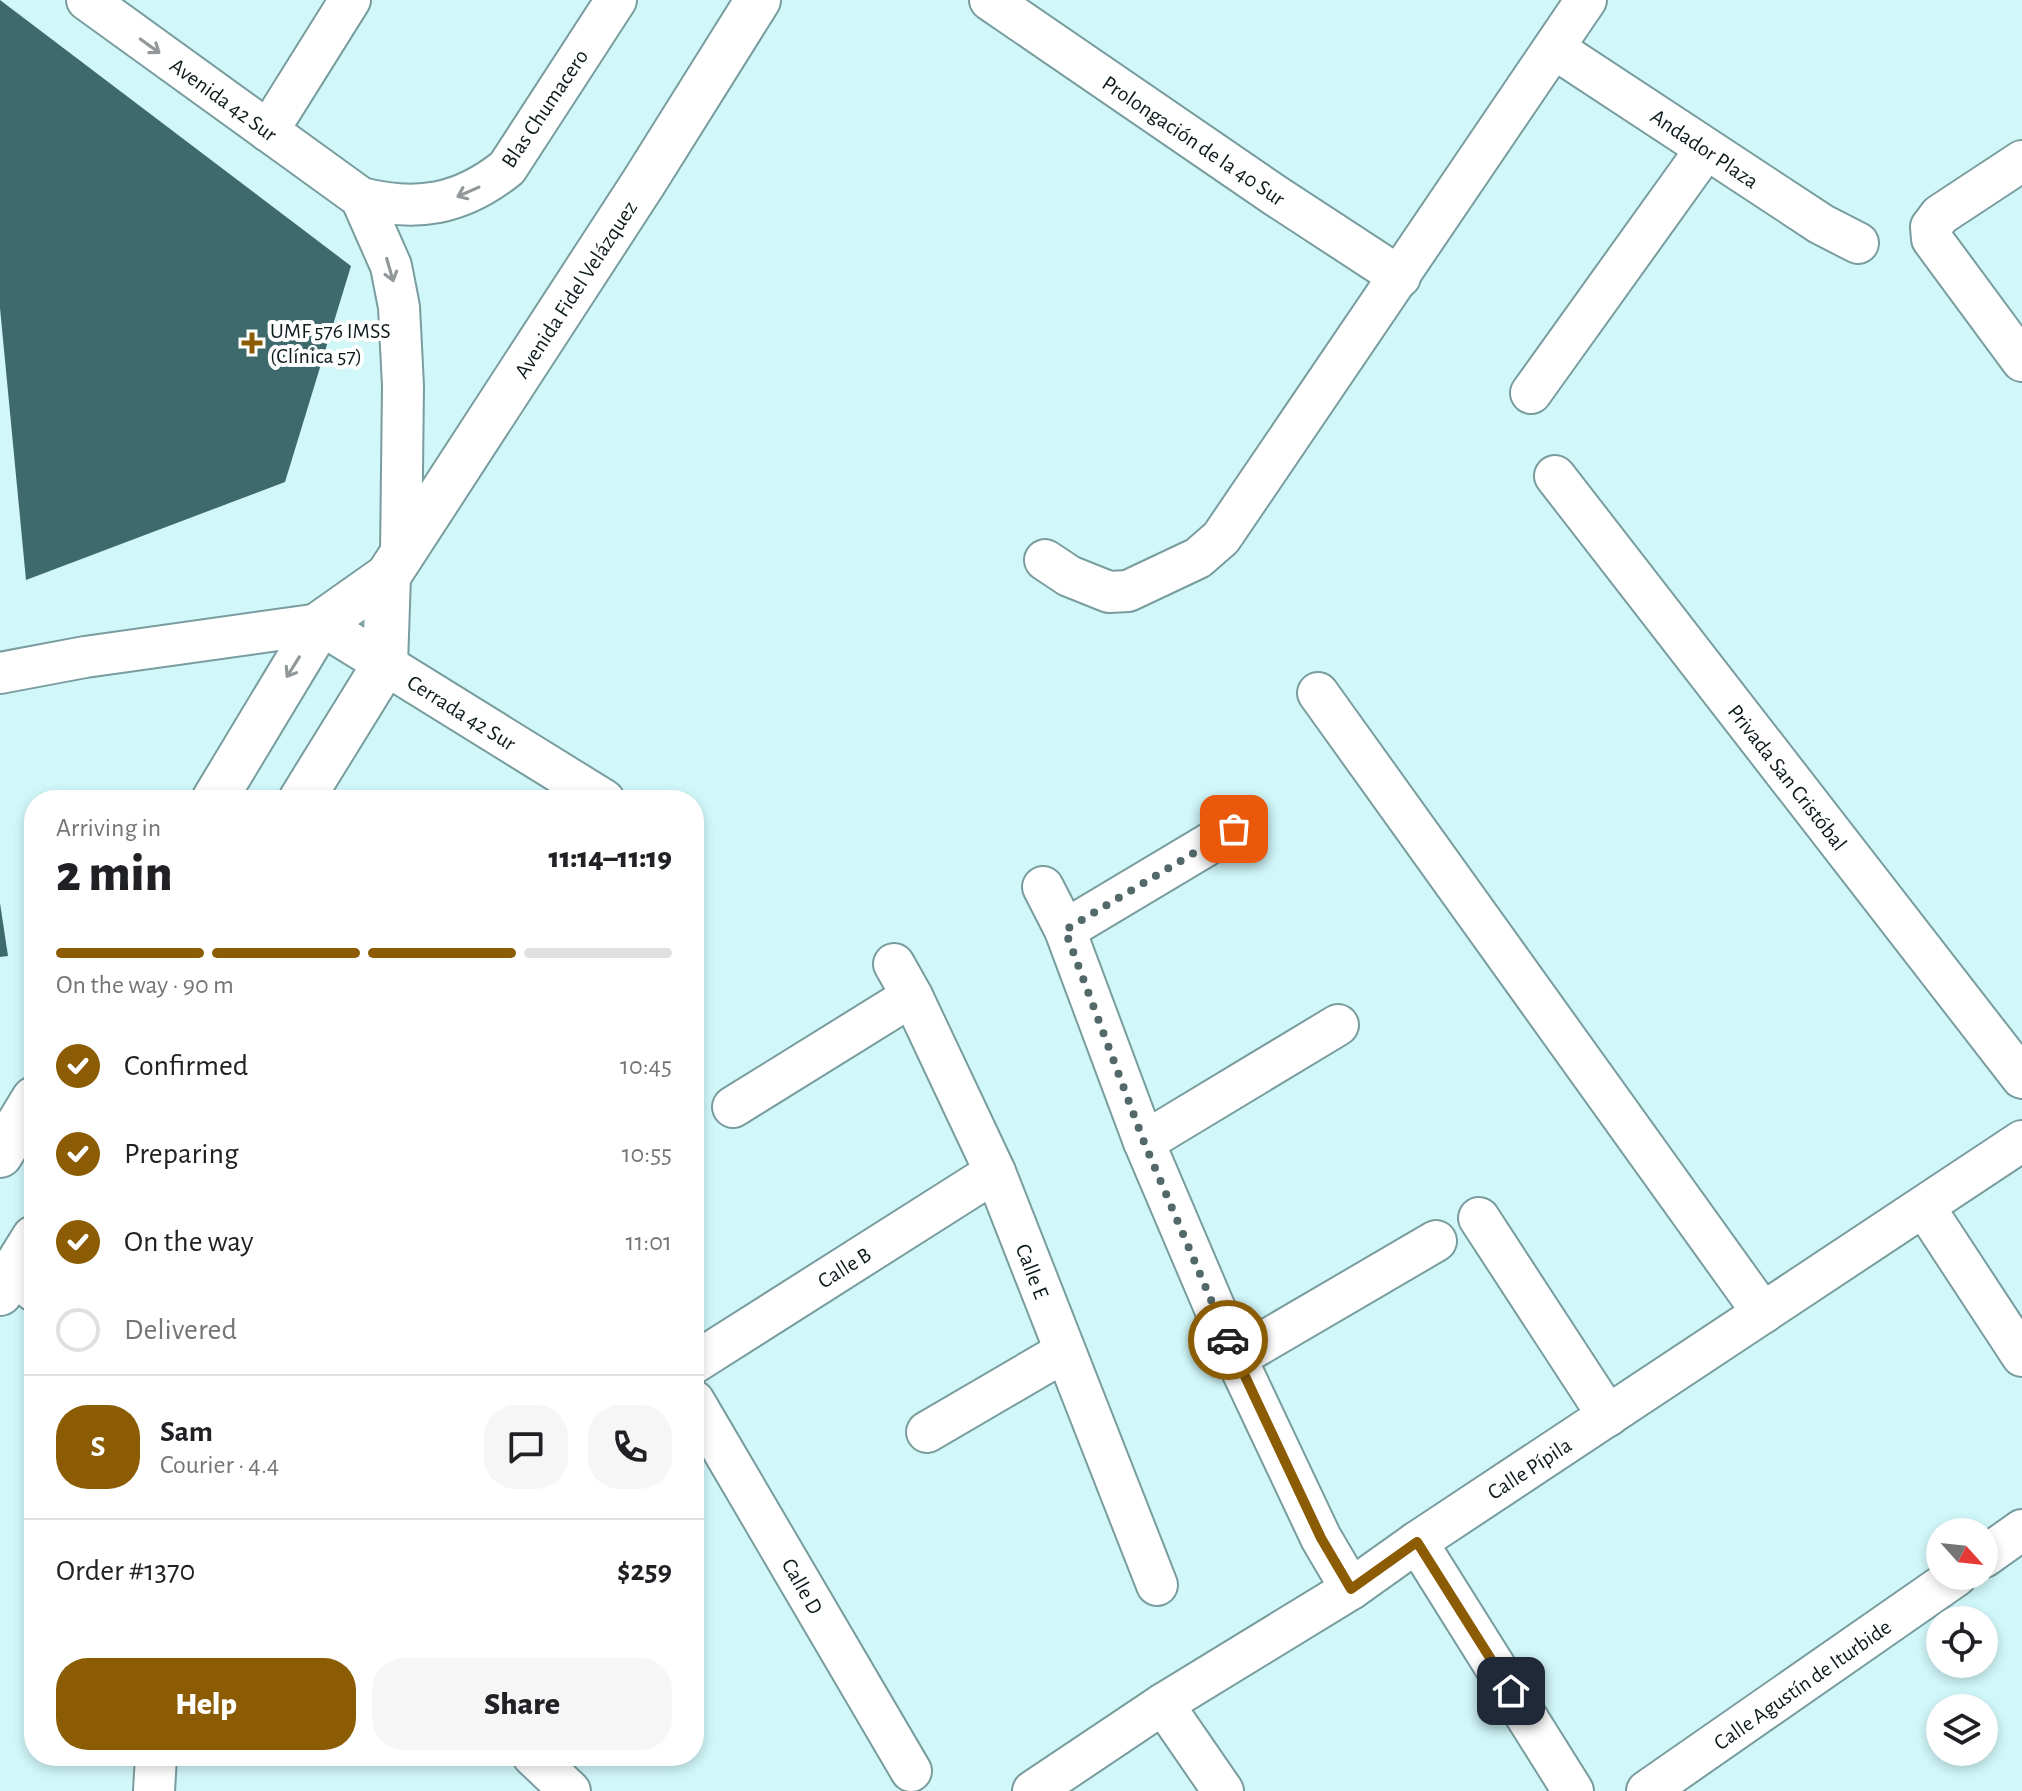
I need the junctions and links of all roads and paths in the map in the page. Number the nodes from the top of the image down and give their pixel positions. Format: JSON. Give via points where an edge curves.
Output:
{"nodes":[{"id":1,"x":87,"y":0,"type":"edge"},
{"id":2,"x":350,"y":0,"type":"edge"},
{"id":3,"x":616,"y":0,"type":"edge"},
{"id":4,"x":758,"y":0,"type":"edge"},
{"id":5,"x":990,"y":0,"type":"edge"},
{"id":6,"x":1586,"y":0,"type":"edge"},
{"id":7,"x":1555,"y":49,"type":"junction"},
{"id":8,"x":268,"y":131,"type":"junction"},
{"id":9,"x":1706,"y":149,"type":"junction"},
{"id":10,"x":2022,"y":161,"type":"edge"},
{"id":11,"x":361,"y":198,"type":"junction"},
{"id":12,"x":1858,"y":243,"type":"dead end"},
{"id":13,"x":1400,"y":277,"type":"junction"},
{"id":14,"x":2022,"y":361,"type":"edge"},
{"id":15,"x":1531,"y":393,"type":"dead end"},
{"id":16,"x":1555,"y":476,"type":"dead end"},
{"id":17,"x":1045,"y":560,"type":"dead end"},
{"id":18,"x":394,"y":566,"type":"junction"},
{"id":19,"x":320,"y":624,"type":"junction"},
{"id":20,"x":385,"y":664,"type":"junction"},
{"id":21,"x":0,"y":673,"type":"edge"},
{"id":22,"x":1318,"y":693,"type":"dead end"},
{"id":23,"x":220,"y":790,"type":"edge"},
{"id":24,"x":307,"y":790,"type":"edge"},
{"id":25,"x":588,"y":790,"type":"edge"},
{"id":26,"x":1234,"y":829,"type":"dead end"},
{"id":27,"x":1043,"y":887,"type":"dead end"},
{"id":28,"x":1065,"y":930,"type":"junction"},
{"id":29,"x":1338,"y":1025,"type":"dead end"},
{"id":30,"x":2022,"y":1078,"type":"edge"},
{"id":31,"x":733,"y":1107,"type":"dead end"},
{"id":32,"x":24,"y":1115,"type":"edge"},
{"id":33,"x":2022,"y":1141,"type":"edge"},
{"id":34,"x":1144,"y":1142,"type":"junction"},
{"id":35,"x":0,"y":1155,"type":"edge"},
{"id":36,"x":995,"y":1172,"type":"junction"},
{"id":37,"x":1925,"y":1208,"type":"junction"},
{"id":38,"x":1479,"y":1218,"type":"dead end"},
{"id":39,"x":1436,"y":1241,"type":"dead end"},
{"id":40,"x":1763,"y":1313,"type":"junction"},
{"id":41,"x":1064,"y":1352,"type":"junction"},
{"id":42,"x":2022,"y":1356,"type":"edge"},
{"id":43,"x":704,"y":1357,"type":"edge"},
{"id":44,"x":1236,"y":1358,"type":"junction"},
{"id":45,"x":1608,"y":1416,"type":"junction"},
{"id":46,"x":704,"y":1418,"type":"edge"},
{"id":47,"x":927,"y":1432,"type":"dead end"},
{"id":48,"x":2022,"y":1530,"type":"edge"},
{"id":49,"x":1417,"y":1542,"type":"junction"},
{"id":50,"x":1998,"y":1547,"type":"edge"},
{"id":51,"x":1157,"y":1585,"type":"dead end"},
{"id":52,"x":1351,"y":1589,"type":"junction"},
{"id":53,"x":1936,"y":1590,"type":"edge"},
{"id":54,"x":1163,"y":1704,"type":"junction"},
{"id":55,"x":155,"y":1766,"type":"edge"},
{"id":56,"x":544,"y":1766,"type":"edge"},
{"id":57,"x":911,"y":1771,"type":"dead end"},
{"id":58,"x":154,"y":1791,"type":"edge"},
{"id":59,"x":570,"y":1791,"type":"edge"},
{"id":60,"x":1033,"y":1791,"type":"edge"},
{"id":61,"x":1223,"y":1791,"type":"edge"},
{"id":62,"x":1573,"y":1791,"type":"edge"},
{"id":63,"x":1647,"y":1791,"type":"edge"}],
"edges":[{"from":1,"to":8,"type":"street","name":"Avenida 42 Sur","one_way":true},
{"from":2,"to":8,"type":"street"},
{"from":3,"to":11,"type":"street","name":"Blas Chumacero","one_way":true,"via":[[507,168],[458,197],[429,204],[394,206]]},
{"from":4,"to":18,"type":"main road","name":"Avenida Fidel Velázquez"},
{"from":5,"to":13,"type":"street","name":"Prolongación de la 40 Sur"},
{"from":6,"to":7,"type":"street"},
{"from":7,"to":9,"type":"street","name":"Andador Plaza"},
{"from":7,"to":13,"type":"street"},
{"from":8,"to":11,"type":"street","name":"Avenida 42 Sur"},
{"from":9,"to":12,"type":"street","name":"Andador Plaza"},
{"from":9,"to":15,"type":"street"},
{"from":10,"to":14,"type":"street","via":[[1940,215],[1931,227],[1932,239]]},
{"from":11,"to":18,"type":"street","one_way":true,"via":[[391,266],[399,307],[403,386]]},
{"from":13,"to":17,"type":"street","via":[[1209,550],[1128,591],[1109,592]]},
{"from":16,"to":30,"type":"street","name":"Privada San Cristóbal"},
{"from":18,"to":19,"type":"main road","name":"Avenida Fidel Velázquez"},
{"from":18,"to":20,"type":"main road"},
{"from":19,"to":20,"type":"street","name":"Cerrada 42 Sur"},
{"from":19,"to":21,"type":"street"},
{"from":19,"to":23,"type":"main road","name":"Avenida Fidel Velázquez","one_way":true},
{"from":20,"to":24,"type":"main road"},
{"from":20,"to":25,"type":"street","name":"Cerrada 42 Sur"},
{"from":22,"to":40,"type":"street"},
{"from":26,"to":28,"type":"street"},
{"from":27,"to":28,"type":"street"},
{"from":28,"to":34,"type":"street"},
{"from":29,"to":34,"type":"street"},
{"from":31,"to":36,"type":"street","name":"Calle E","via":[[903,980]]},
{"from":32,"to":35,"type":"main road"},
{"from":33,"to":37,"type":"street","name":"Calle Pípila"},
{"from":34,"to":44,"type":"street"},
{"from":36,"to":41,"type":"street","name":"Calle E"},
{"from":36,"to":43,"type":"street","name":"Calle B"},
{"from":37,"to":40,"type":"street","name":"Calle Pípila"},
{"from":37,"to":42,"type":"street"},
{"from":38,"to":45,"type":"street"},
{"from":39,"to":44,"type":"street"},
{"from":40,"to":45,"type":"street","name":"Calle Pípila"},
{"from":41,"to":47,"type":"street"},
{"from":41,"to":51,"type":"street","name":"Calle E"},
{"from":44,"to":52,"type":"street","via":[[1321,1538]]},
{"from":45,"to":49,"type":"street","name":"Calle Pípila"},
{"from":46,"to":57,"type":"street","name":"Calle D"},
{"from":48,"to":50,"type":"street"},
{"from":49,"to":52,"type":"street","name":"Calle Pípila"},
{"from":49,"to":62,"type":"street"},
{"from":52,"to":54,"type":"street","name":"Calle Pípila"},
{"from":53,"to":63,"type":"street","name":"Calle Agustín de Iturbide"},
{"from":54,"to":60,"type":"street","name":"Calle Pípila"},
{"from":54,"to":61,"type":"street"},
{"from":55,"to":58,"type":"street"},
{"from":56,"to":59,"type":"street"}]}
